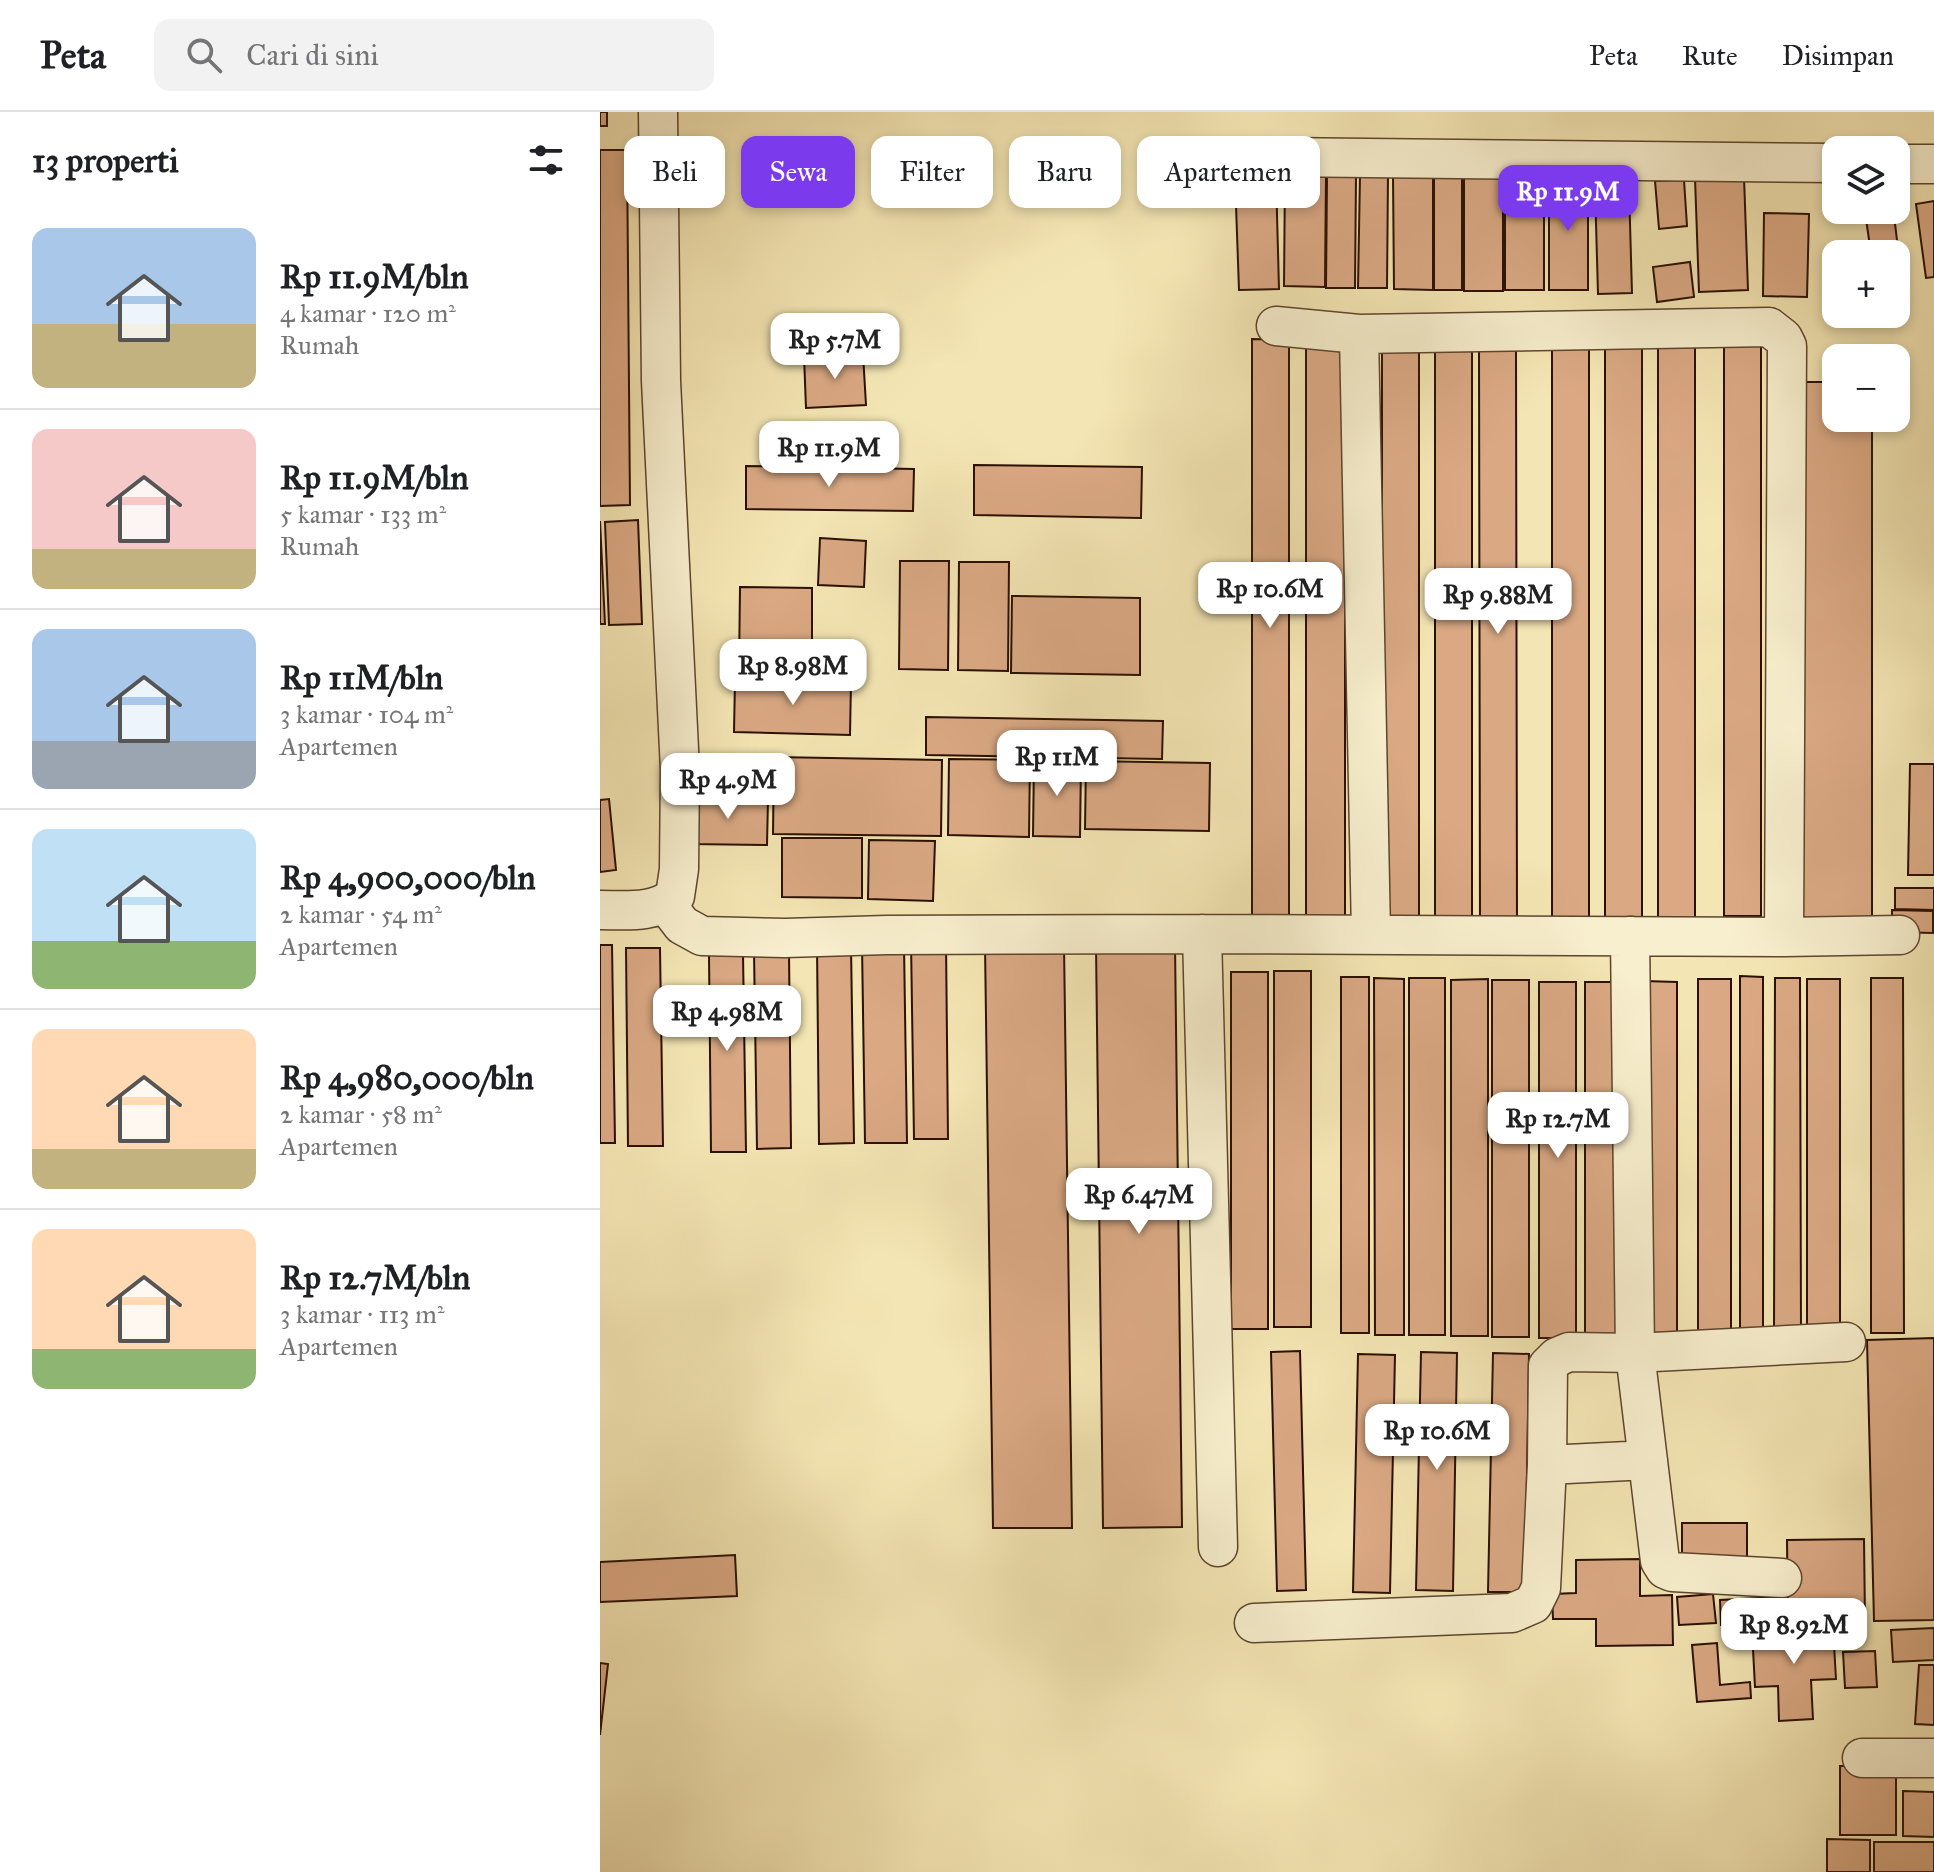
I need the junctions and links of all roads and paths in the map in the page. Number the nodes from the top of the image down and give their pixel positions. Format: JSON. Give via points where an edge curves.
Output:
{"nodes":[{"id":1,"x":658,"y":112,"type":"edge"},
{"id":2,"x":1320,"y":157,"type":"edge"},
{"id":3,"x":1822,"y":163,"type":"edge"},
{"id":4,"x":1910,"y":164,"type":"edge"},
{"id":5,"x":1934,"y":164,"type":"edge"},
{"id":6,"x":1276,"y":326,"type":"dead end"},
{"id":7,"x":1359,"y":334,"type":"junction"},
{"id":8,"x":666,"y":904,"type":"junction"},
{"id":9,"x":600,"y":910,"type":"edge"},
{"id":10,"x":1202,"y":934,"type":"junction"},
{"id":11,"x":1371,"y":934,"type":"junction"},
{"id":12,"x":1900,"y":935,"type":"dead end"},
{"id":13,"x":1630,"y":936,"type":"junction"},
{"id":14,"x":1784,"y":937,"type":"junction"},
{"id":15,"x":1846,"y":1342,"type":"dead end"},
{"id":16,"x":1635,"y":1353,"type":"junction"},
{"id":17,"x":1648,"y":1460,"type":"junction"},
{"id":18,"x":1547,"y":1465,"type":"junction"},
{"id":19,"x":1218,"y":1547,"type":"dead end"},
{"id":20,"x":1782,"y":1578,"type":"dead end"},
{"id":21,"x":1254,"y":1623,"type":"dead end"},
{"id":22,"x":1862,"y":1758,"type":"dead end"},
{"id":23,"x":1934,"y":1758,"type":"edge"}],
"edges":[{"from":1,"to":8,"type":"street","via":[[661,381],[680,770],[679,869],[675,896]]},
{"from":2,"to":3,"type":"street"},
{"from":4,"to":5,"type":"street"},
{"from":6,"to":7,"type":"street"},
{"from":7,"to":11,"type":"street"},
{"from":7,"to":14,"type":"street","via":[[1756,326],[1769,327],[1783,338]]},
{"from":8,"to":9,"type":"street"},
{"from":8,"to":10,"type":"street","via":[[682,925],[702,936]]},
{"from":10,"to":11,"type":"street"},
{"from":10,"to":19,"type":"street"},
{"from":11,"to":13,"type":"street"},
{"from":12,"to":14,"type":"street"},
{"from":13,"to":14,"type":"street"},
{"from":13,"to":16,"type":"street"},
{"from":15,"to":16,"type":"street"},
{"from":16,"to":17,"type":"street"},
{"from":16,"to":18,"type":"street","via":[[1569,1352],[1548,1366]]},
{"from":17,"to":18,"type":"street"},
{"from":17,"to":20,"type":"street","via":[[1665,1569]]},
{"from":18,"to":21,"type":"street","via":[[1541,1588],[1524,1610]]},
{"from":22,"to":23,"type":"street"}]}
